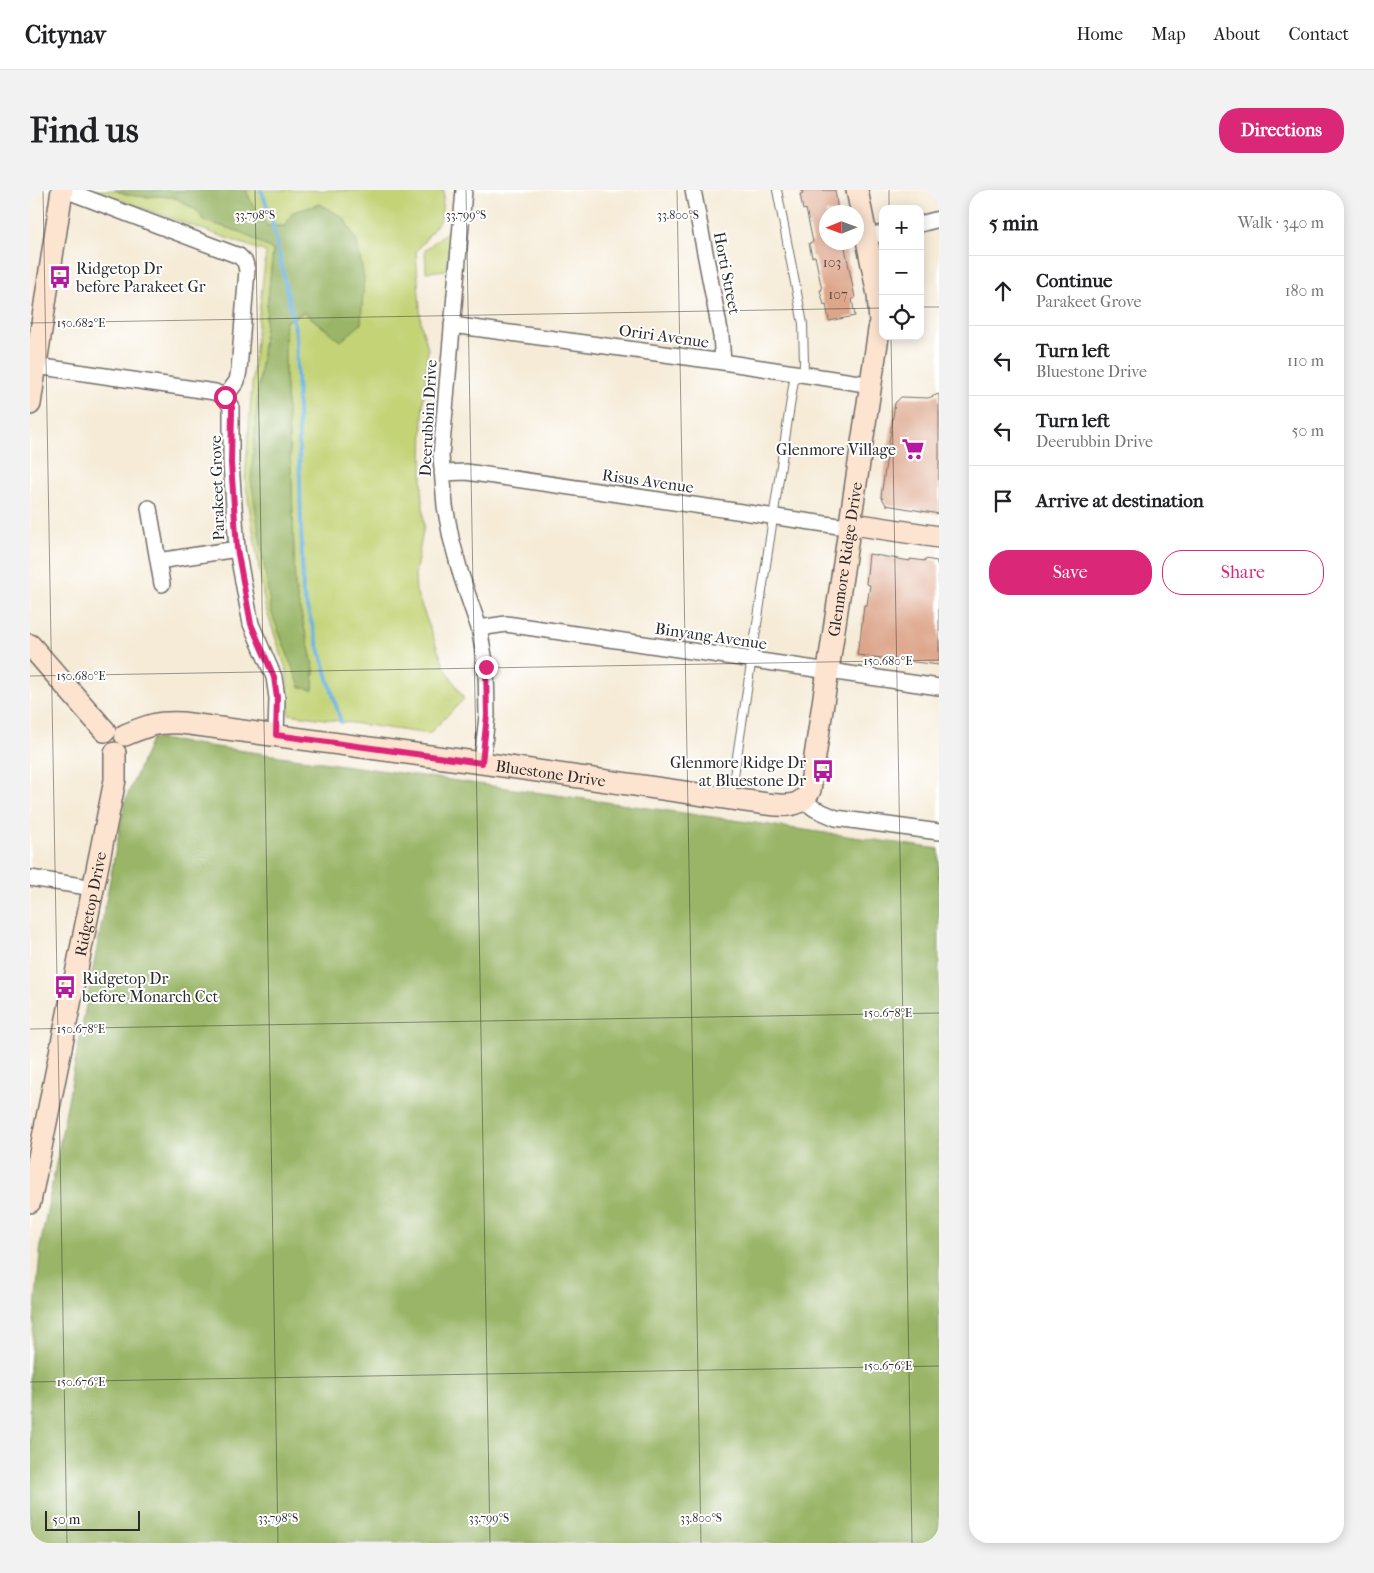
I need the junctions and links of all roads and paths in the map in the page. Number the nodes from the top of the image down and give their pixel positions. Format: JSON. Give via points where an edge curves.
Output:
{"nodes":[{"id":1,"x":64,"y":190,"type":"edge"},
{"id":2,"x":464,"y":190,"type":"edge"},
{"id":3,"x":693,"y":190,"type":"edge"},
{"id":4,"x":777,"y":190,"type":"edge"},
{"id":5,"x":857,"y":190,"type":"edge"},
{"id":6,"x":939,"y":219,"type":"edge"},
{"id":7,"x":924,"y":223,"type":"edge"},
{"id":8,"x":874,"y":235,"type":"edge"},
{"id":9,"x":452,"y":325,"type":"junction"},
{"id":10,"x":724,"y":362,"type":"junction"},
{"id":11,"x":36,"y":366,"type":"junction"},
{"id":12,"x":799,"y":374,"type":"junction"},
{"id":13,"x":872,"y":385,"type":"junction"},
{"id":14,"x":225,"y":397,"type":"junction"},
{"id":15,"x":30,"y":404,"type":"edge"},
{"id":16,"x":442,"y":473,"type":"junction"},
{"id":17,"x":149,"y":508,"type":"dead end"},
{"id":18,"x":773,"y":517,"type":"junction"},
{"id":19,"x":850,"y":526,"type":"junction"},
{"id":20,"x":939,"y":537,"type":"edge"},
{"id":21,"x":237,"y":549,"type":"junction"},
{"id":22,"x":158,"y":561,"type":"junction"},
{"id":23,"x":162,"y":584,"type":"dead end"},
{"id":24,"x":479,"y":628,"type":"junction"},
{"id":25,"x":30,"y":645,"type":"edge"},
{"id":26,"x":751,"y":660,"type":"junction"},
{"id":27,"x":827,"y":670,"type":"junction"},
{"id":28,"x":939,"y":687,"type":"edge"},
{"id":29,"x":276,"y":735,"type":"junction"},
{"id":30,"x":115,"y":740,"type":"junction"},
{"id":31,"x":482,"y":763,"type":"junction"},
{"id":32,"x":730,"y":799,"type":"junction"},
{"id":33,"x":802,"y":800,"type":"junction"},
{"id":34,"x":939,"y":832,"type":"edge"},
{"id":35,"x":30,"y":878,"type":"edge"},
{"id":36,"x":94,"y":888,"type":"junction"},
{"id":37,"x":30,"y":1202,"type":"edge"}],
"edges":[{"from":1,"to":11,"type":"street"},
{"from":1,"to":14,"type":"street","via":[[239,256],[245,262],[248,270],[239,370],[237,381]]},
{"from":2,"to":9,"type":"street","name":"Deerubbin Drive"},
{"from":3,"to":10,"type":"street","name":"Horti Street"},
{"from":4,"to":12,"type":"lane","via":[[803,324],[804,363]]},
{"from":5,"to":8,"type":"street","name":"Glenmore Ridge Drive"},
{"from":6,"to":7,"type":"street"},
{"from":8,"to":13,"type":"street","name":"Glenmore Ridge Drive","via":[[880,309]]},
{"from":9,"to":10,"type":"street","name":"Oriri Avenue"},
{"from":9,"to":16,"type":"street","name":"Deerubbin Drive"},
{"from":10,"to":12,"type":"street","name":"Oriri Avenue"},
{"from":11,"to":14,"type":"street","via":[[215,392]]},
{"from":11,"to":15,"type":"street"},
{"from":12,"to":13,"type":"street","name":"Oriri Avenue"},
{"from":12,"to":18,"type":"lane"},
{"from":13,"to":19,"type":"street","name":"Glenmore Ridge Drive"},
{"from":14,"to":21,"type":"street","name":"Parakeet Grove","via":[[232,407],[231,463]]},
{"from":16,"to":18,"type":"street","name":"Risus Avenue","via":[[466,472]]},
{"from":16,"to":24,"type":"street","name":"Deerubbin Drive","via":[[451,538]]},
{"from":17,"to":22,"type":"street"},
{"from":18,"to":19,"type":"street","name":"Risus Avenue"},
{"from":18,"to":26,"type":"lane"},
{"from":19,"to":20,"type":"street"},
{"from":19,"to":27,"type":"street","name":"Glenmore Ridge Drive"},
{"from":21,"to":22,"type":"street"},
{"from":21,"to":29,"type":"street","name":"Parakeet Grove","via":[[251,624],[274,677]]},
{"from":22,"to":23,"type":"street"},
{"from":24,"to":26,"type":"street","name":"Binyang Avenue","via":[[506,624]]},
{"from":24,"to":31,"type":"street","name":"Deerubbin Drive","via":[[487,685]]},
{"from":25,"to":30,"type":"street"},
{"from":26,"to":27,"type":"street","name":"Binyang Avenue"},
{"from":26,"to":32,"type":"lane"},
{"from":27,"to":28,"type":"street","name":"Binyang Avenue"},
{"from":27,"to":33,"type":"street","name":"Glenmore Ridge Drive","via":[[810,790]]},
{"from":29,"to":30,"type":"street","name":"Bluestone Drive","via":[[160,722]]},
{"from":29,"to":31,"type":"street","name":"Bluestone Drive"},
{"from":30,"to":36,"type":"street","name":"Ridgetop Drive","via":[[115,780]]},
{"from":31,"to":32,"type":"street","name":"Bluestone Drive"},
{"from":32,"to":33,"type":"street","name":"Bluestone Drive","via":[[789,805]]},
{"from":33,"to":34,"type":"street","via":[[836,818]]},
{"from":35,"to":36,"type":"street"},
{"from":36,"to":37,"type":"street","name":"Ridgetop Drive"}]}
